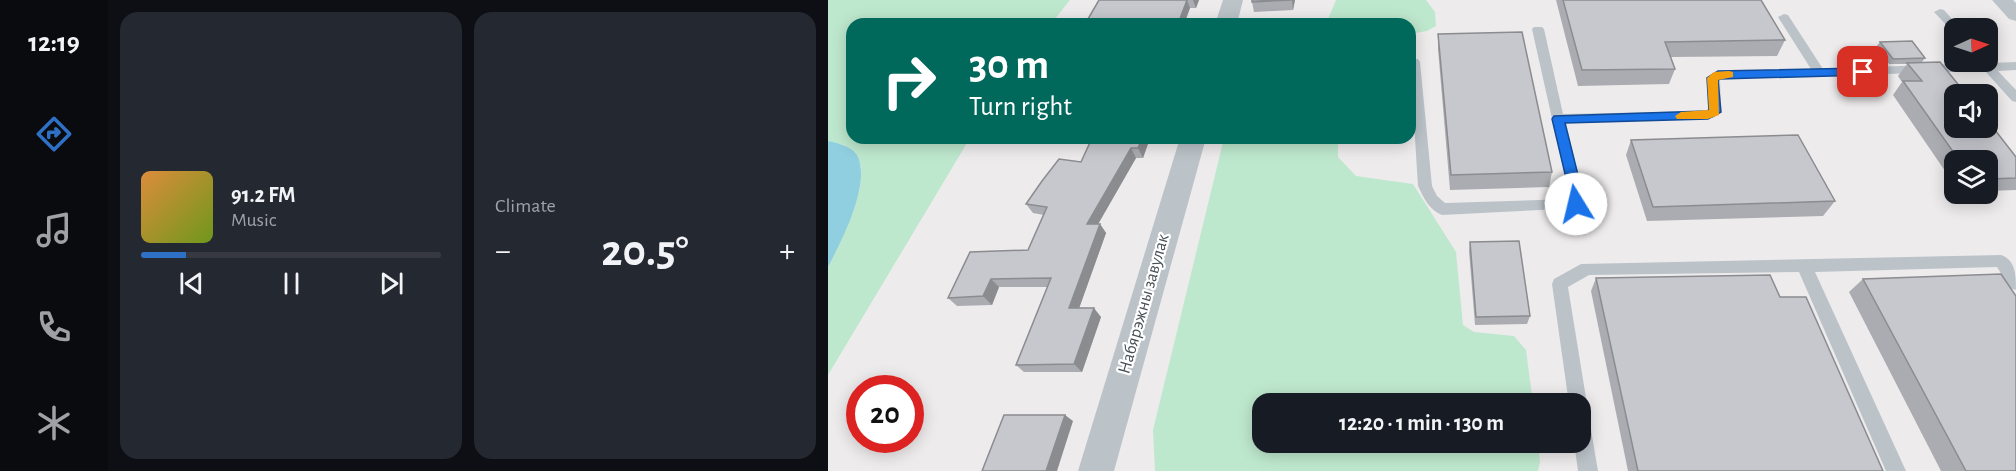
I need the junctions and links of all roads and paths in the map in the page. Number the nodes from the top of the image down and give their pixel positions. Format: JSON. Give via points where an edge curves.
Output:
{"nodes":[{"id":1,"x":1233,"y":0,"type":"edge"},
{"id":2,"x":2002,"y":0,"type":"edge"},
{"id":3,"x":1940,"y":12,"type":"dead end"},
{"id":4,"x":2016,"y":15,"type":"edge"},
{"id":5,"x":1784,"y":17,"type":"dead end"},
{"id":6,"x":1228,"y":18,"type":"edge"},
{"id":7,"x":1946,"y":18,"type":"edge"},
{"id":8,"x":1538,"y":28,"type":"dead end"},
{"id":9,"x":1998,"y":65,"type":"edge"},
{"id":10,"x":1944,"y":66,"type":"edge"},
{"id":11,"x":2016,"y":66,"type":"edge"},
{"id":12,"x":1993,"y":72,"type":"edge"},
{"id":13,"x":1820,"y":73,"type":"junction"},
{"id":14,"x":1416,"y":85,"type":"edge"},
{"id":15,"x":2016,"y":98,"type":"edge"},
{"id":16,"x":1558,"y":119,"type":"junction"},
{"id":17,"x":1191,"y":144,"type":"edge"},
{"id":18,"x":1804,"y":266,"type":"junction"},
{"id":19,"x":2016,"y":283,"type":"edge"},
{"id":20,"x":1576,"y":393,"type":"edge"},
{"id":21,"x":1585,"y":453,"type":"edge"},
{"id":22,"x":1096,"y":471,"type":"edge"},
{"id":23,"x":1588,"y":471,"type":"edge"},
{"id":24,"x":1896,"y":471,"type":"edge"}],
"edges":[{"from":1,"to":6,"type":"street"},
{"from":2,"to":4,"type":"street"},
{"from":3,"to":7,"type":"lane"},
{"from":5,"to":13,"type":"lane"},
{"from":8,"to":16,"type":"lane"},
{"from":9,"to":11,"type":"lane"},
{"from":10,"to":13,"type":"lane"},
{"from":12,"to":15,"type":"lane"},
{"from":13,"to":16,"type":"lane","via":[[1718,75],[1713,78],[1715,112],[1708,115]]},
{"from":14,"to":16,"type":"lane","via":[[1425,186],[1442,209],[1576,204]]},
{"from":17,"to":22,"type":"street","name":"Набярэжны завулак"},
{"from":18,"to":19,"type":"lane","via":[[2001,261]]},
{"from":18,"to":20,"type":"lane","via":[[1587,269],[1560,284]]},
{"from":18,"to":24,"type":"lane"},
{"from":21,"to":23,"type":"lane"}]}
